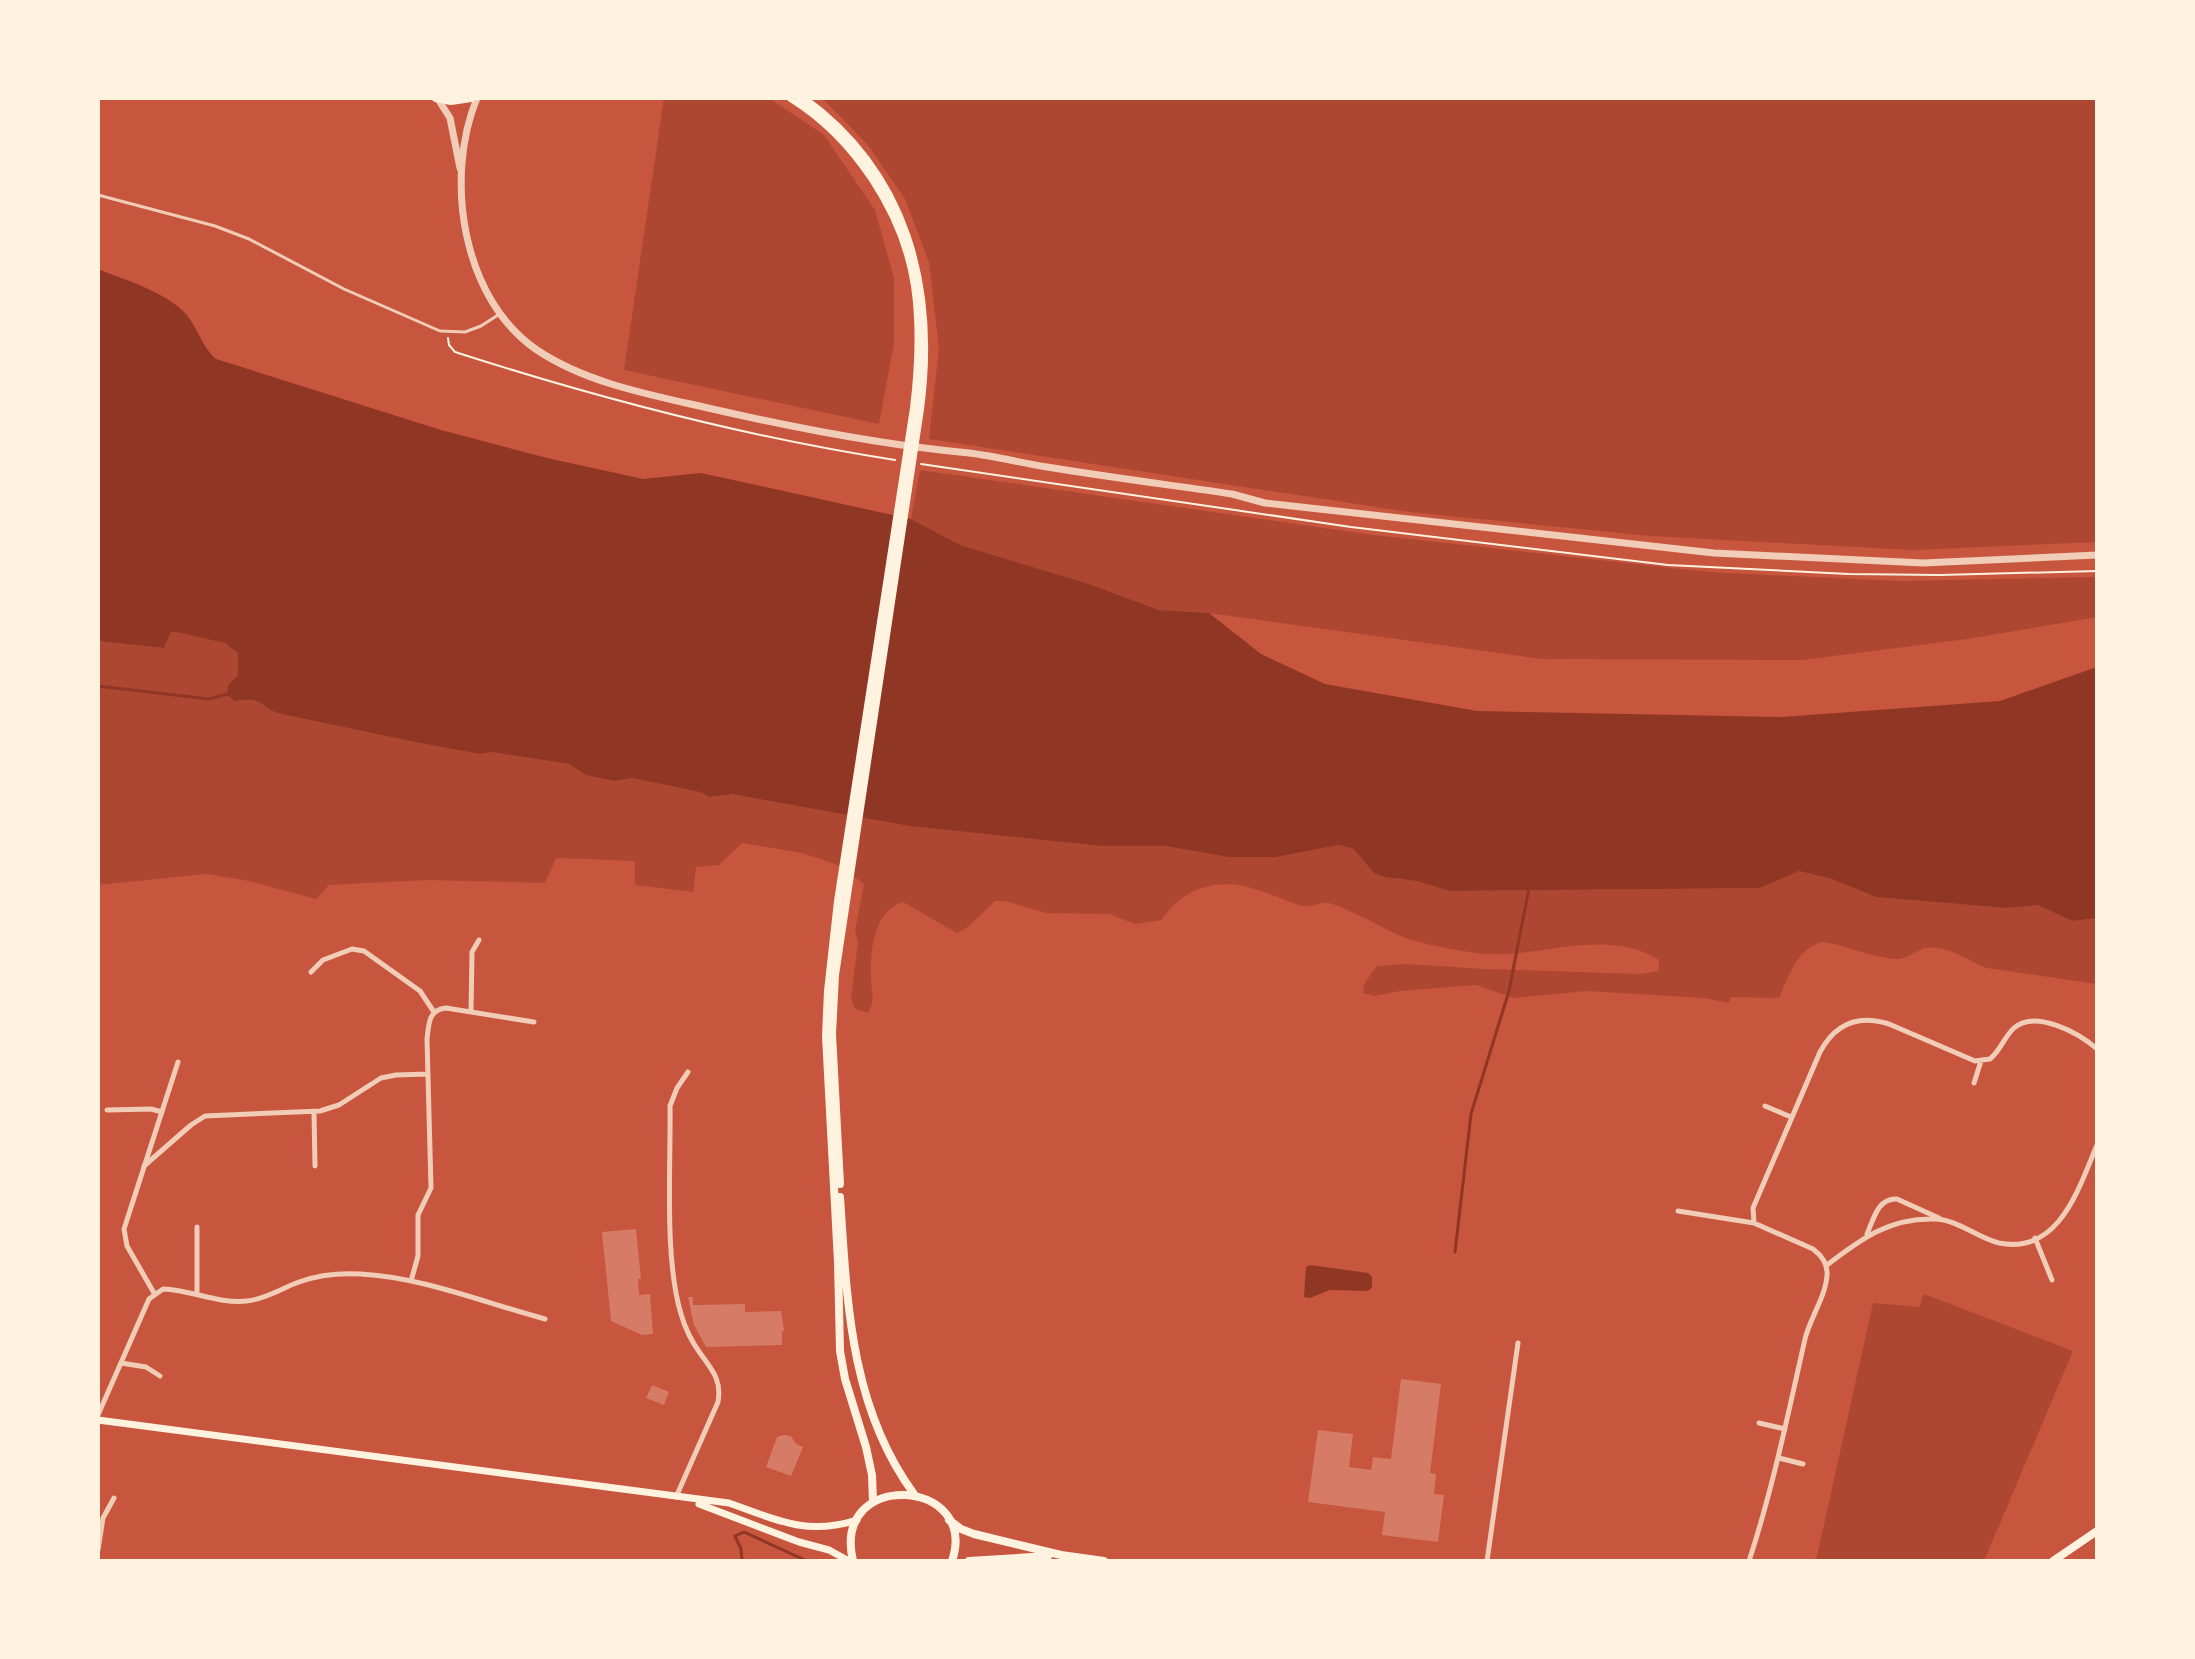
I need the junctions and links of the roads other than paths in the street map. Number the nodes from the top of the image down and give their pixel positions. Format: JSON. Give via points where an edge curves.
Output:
{"nodes":[{"id":1,"x":437,"y":98,"type":"edge"},
{"id":2,"x":474,"y":98,"type":"edge"},
{"id":3,"x":791,"y":98,"type":"edge"},
{"id":4,"x":803,"y":98,"type":"edge"},
{"id":5,"x":462,"y":175,"type":"junction"},
{"id":6,"x":98,"y":195,"type":"edge"},
{"id":7,"x":498,"y":315,"type":"junction"},
{"id":8,"x":917,"y":408,"type":"junction"},
{"id":9,"x":2097,"y":555,"type":"edge"},
{"id":10,"x":842,"y":901,"type":"junction"},
{"id":11,"x":479,"y":940,"type":"dead end"},
{"id":12,"x":311,"y":972,"type":"dead end"},
{"id":13,"x":434,"y":1012,"type":"junction"},
{"id":14,"x":471,"y":1012,"type":"junction"},
{"id":15,"x":534,"y":1022,"type":"dead end"},
{"id":16,"x":2097,"y":1049,"type":"edge"},
{"id":17,"x":1981,"y":1061,"type":"junction"},
{"id":18,"x":178,"y":1062,"type":"dead end"},
{"id":19,"x":688,"y":1072,"type":"dead end"},
{"id":20,"x":428,"y":1074,"type":"junction"},
{"id":21,"x":1974,"y":1083,"type":"dead end"},
{"id":22,"x":1765,"y":1106,"type":"dead end"},
{"id":23,"x":107,"y":1110,"type":"dead end"},
{"id":24,"x":162,"y":1112,"type":"junction"},
{"id":25,"x":314,"y":1112,"type":"junction"},
{"id":26,"x":1791,"y":1117,"type":"junction"},
{"id":27,"x":2097,"y":1145,"type":"edge"},
{"id":28,"x":144,"y":1166,"type":"junction"},
{"id":29,"x":315,"y":1166,"type":"dead end"},
{"id":30,"x":1678,"y":1211,"type":"dead end"},
{"id":31,"x":1940,"y":1219,"type":"junction"},
{"id":32,"x":1754,"y":1223,"type":"junction"},
{"id":33,"x":197,"y":1227,"type":"dead end"},
{"id":34,"x":1867,"y":1234,"type":"junction"},
{"id":35,"x":2035,"y":1238,"type":"junction"},
{"id":36,"x":1827,"y":1265,"type":"junction"},
{"id":37,"x":2052,"y":1280,"type":"dead end"},
{"id":38,"x":411,"y":1281,"type":"junction"},
{"id":39,"x":154,"y":1293,"type":"junction"},
{"id":40,"x":197,"y":1294,"type":"junction"},
{"id":41,"x":545,"y":1319,"type":"dead end"},
{"id":42,"x":1518,"y":1343,"type":"dead end"},
{"id":43,"x":121,"y":1363,"type":"junction"},
{"id":44,"x":160,"y":1376,"type":"dead end"},
{"id":45,"x":98,"y":1418,"type":"edge"},
{"id":46,"x":1759,"y":1423,"type":"dead end"},
{"id":47,"x":1786,"y":1429,"type":"junction"},
{"id":48,"x":1779,"y":1458,"type":"junction"},
{"id":49,"x":1803,"y":1464,"type":"dead end"},
{"id":50,"x":914,"y":1494,"type":"junction"},
{"id":51,"x":114,"y":1498,"type":"dead end"},
{"id":52,"x":676,"y":1498,"type":"junction"},
{"id":53,"x":685,"y":1499,"type":"junction"},
{"id":54,"x":873,"y":1502,"type":"junction"},
{"id":55,"x":948,"y":1519,"type":"junction"},
{"id":56,"x":857,"y":1520,"type":"junction"},
{"id":57,"x":2097,"y":1531,"type":"edge"},
{"id":58,"x":98,"y":1550,"type":"edge"},
{"id":59,"x":1061,"y":1555,"type":"junction"},
{"id":60,"x":851,"y":1561,"type":"edge"},
{"id":61,"x":952,"y":1561,"type":"edge"},
{"id":62,"x":969,"y":1561,"type":"edge"},
{"id":63,"x":1104,"y":1561,"type":"edge"},
{"id":64,"x":1487,"y":1561,"type":"edge"},
{"id":65,"x":1749,"y":1561,"type":"edge"},
{"id":66,"x":2053,"y":1561,"type":"edge"}],
"edges":[{"from":1,"to":2,"type":"main road"},
{"from":1,"to":5,"type":"street","via":[[450,118]]},
{"from":2,"to":5,"type":"street"},
{"from":3,"to":8,"type":"main road","via":[[844,144],[896,223],[911,265],[918,309]]},
{"from":4,"to":8,"type":"main road","via":[[856,147],[903,225],[919,274],[924,316],[926,351]]},
{"from":5,"to":7,"type":"street","via":[[469,250]]},
{"from":6,"to":7,"type":"lane","via":[[249,239],[440,331],[465,332]]},
{"from":7,"to":9,"type":"street","via":[[558,363],[603,381],[729,413],[897,446],[1265,503],[1714,553],[1923,563]]},
{"from":8,"to":10,"type":"main road"},
{"from":10,"to":50,"type":"main road","via":[[832,1034],[849,1325],[871,1412]]},
{"from":10,"to":54,"type":"main road","via":[[826,1036],[837,1323],[845,1379],[872,1475]]},
{"from":11,"to":14,"type":"street","via":[[472,952]]},
{"from":12,"to":13,"type":"street","via":[[323,960],[352,949],[364,951],[420,991]]},
{"from":13,"to":14,"type":"street"},
{"from":13,"to":20,"type":"street","via":[[427,1039]]},
{"from":14,"to":15,"type":"street"},
{"from":16,"to":17,"type":"street","via":[[2035,1020],[2017,1025],[1997,1053]]},
{"from":17,"to":21,"type":"street"},
{"from":17,"to":26,"type":"street","via":[[1875,1019],[1849,1022],[1827,1039]]},
{"from":18,"to":24,"type":"street"},
{"from":19,"to":52,"type":"street","via":[[670,1106],[674,1278],[690,1337],[714,1371],[720,1390]]},
{"from":20,"to":25,"type":"street","via":[[381,1078],[339,1105]]},
{"from":20,"to":38,"type":"street","via":[[431,1188],[418,1215],[418,1256]]},
{"from":22,"to":26,"type":"street"},
{"from":23,"to":24,"type":"street"},
{"from":24,"to":28,"type":"street"},
{"from":25,"to":28,"type":"street","via":[[205,1116]]},
{"from":25,"to":29,"type":"street"},
{"from":26,"to":32,"type":"street","via":[[1753,1208]]},
{"from":27,"to":35,"type":"street","via":[[2066,1214]]},
{"from":28,"to":39,"type":"street","via":[[125,1238]]},
{"from":30,"to":32,"type":"street"},
{"from":31,"to":34,"type":"street"},
{"from":31,"to":34,"type":"street","via":[[1891,1198],[1881,1204]]},
{"from":31,"to":35,"type":"street","via":[[1997,1243]]},
{"from":32,"to":36,"type":"street","via":[[1813,1249]]},
{"from":33,"to":40,"type":"street"},
{"from":34,"to":36,"type":"street"},
{"from":35,"to":37,"type":"street"},
{"from":36,"to":47,"type":"street"},
{"from":38,"to":40,"type":"street","via":[[346,1274],[300,1282],[251,1301]]},
{"from":38,"to":41,"type":"street"},
{"from":39,"to":40,"type":"street","via":[[163,1289]]},
{"from":39,"to":43,"type":"street"},
{"from":42,"to":64,"type":"street"},
{"from":43,"to":44,"type":"street","via":[[146,1367]]},
{"from":43,"to":45,"type":"street"},
{"from":45,"to":52,"type":"main road"},
{"from":46,"to":47,"type":"street"},
{"from":47,"to":48,"type":"street"},
{"from":48,"to":49,"type":"street"},
{"from":48,"to":65,"type":"street"},
{"from":50,"to":54,"type":"main road"},
{"from":50,"to":55,"type":"main road","via":[[928,1499]]},
{"from":51,"to":58,"type":"street","via":[[103,1518]]},
{"from":52,"to":53,"type":"main road"},
{"from":53,"to":56,"type":"main road","via":[[729,1503],[810,1527]]},
{"from":53,"to":60,"type":"main road"},
{"from":54,"to":56,"type":"main road"},
{"from":55,"to":59,"type":"main road","via":[[974,1534]]},
{"from":55,"to":61,"type":"main road","via":[[954,1536]]},
{"from":56,"to":60,"type":"main road"},
{"from":57,"to":66,"type":"main road"},
{"from":59,"to":62,"type":"main road"},
{"from":59,"to":63,"type":"main road"}]}
